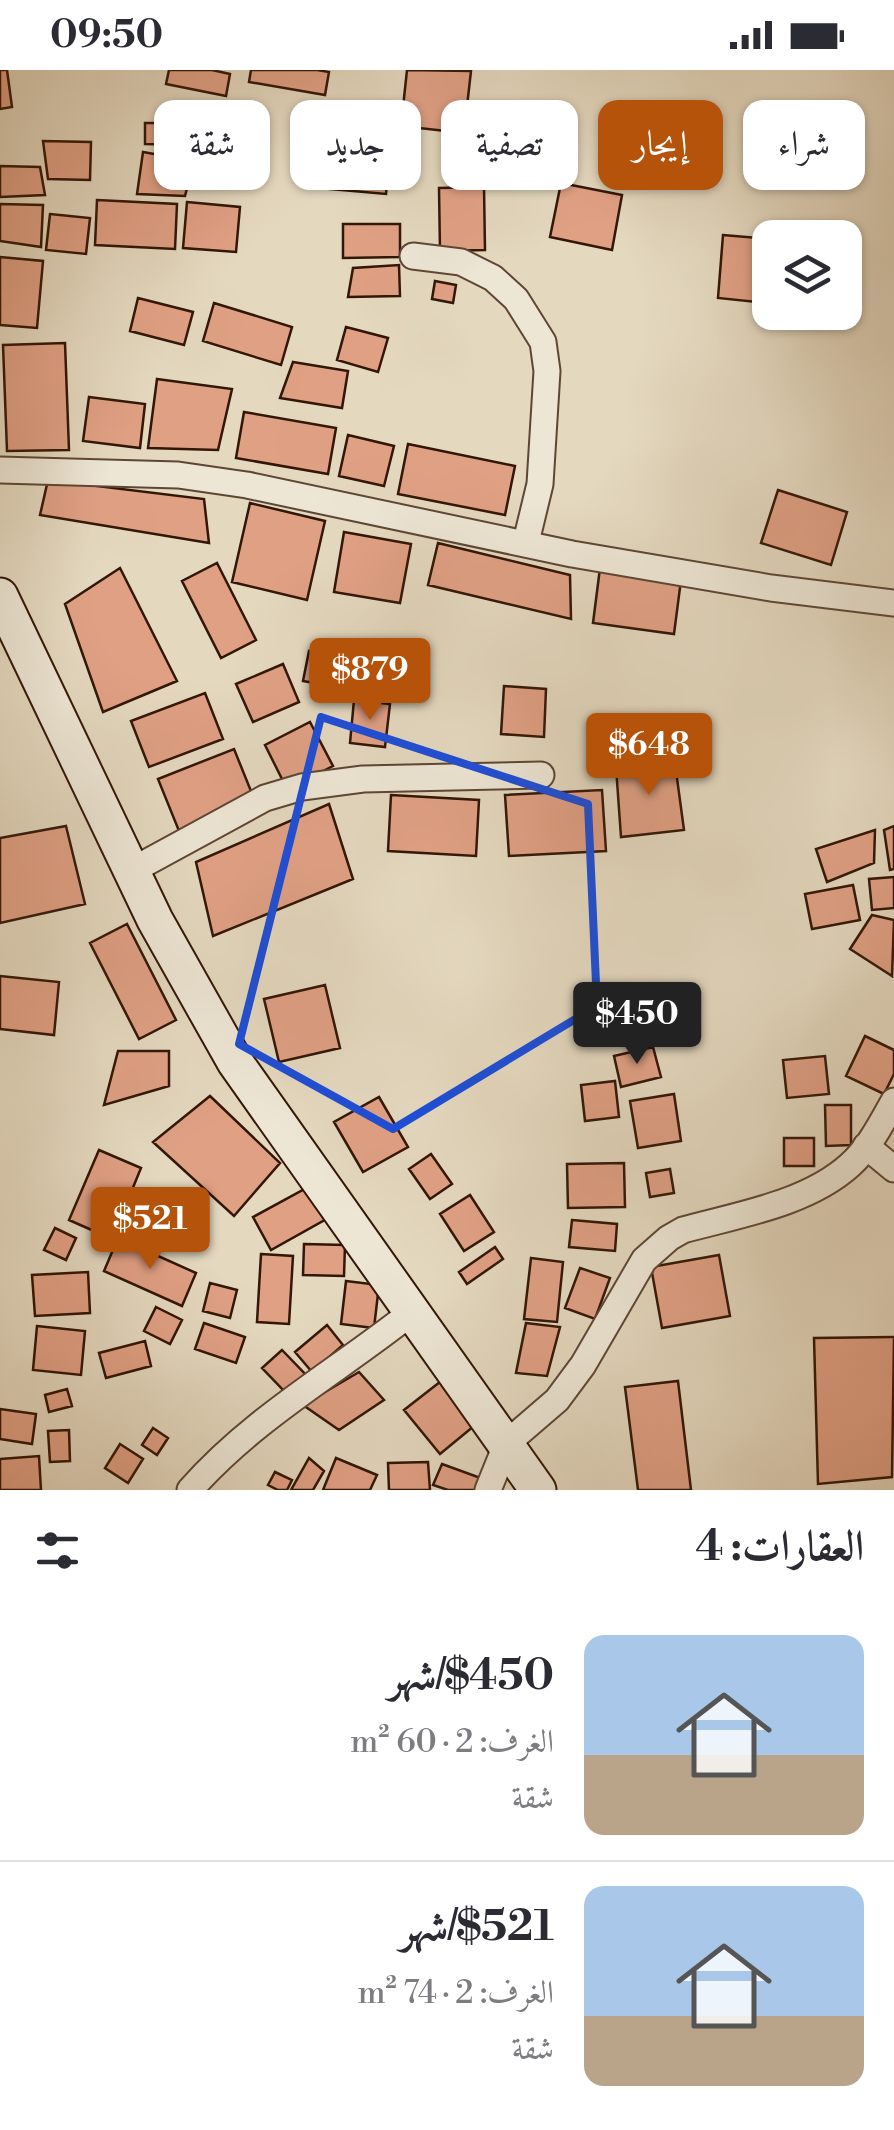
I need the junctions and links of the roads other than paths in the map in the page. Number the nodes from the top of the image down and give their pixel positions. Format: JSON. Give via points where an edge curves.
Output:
{"nodes":[{"id":1,"x":413,"y":256,"type":"dead end"},
{"id":2,"x":0,"y":470,"type":"edge"},
{"id":3,"x":526,"y":542,"type":"junction"},
{"id":4,"x":0,"y":596,"type":"edge"},
{"id":5,"x":894,"y":603,"type":"edge"},
{"id":6,"x":540,"y":775,"type":"dead end"},
{"id":7,"x":132,"y":872,"type":"junction"},
{"id":8,"x":894,"y":1101,"type":"edge"},
{"id":9,"x":866,"y":1146,"type":"junction"},
{"id":10,"x":894,"y":1169,"type":"edge"},
{"id":11,"x":412,"y":1312,"type":"junction"},
{"id":12,"x":507,"y":1443,"type":"junction"},
{"id":13,"x":190,"y":1490,"type":"edge"},
{"id":14,"x":488,"y":1490,"type":"edge"},
{"id":15,"x":538,"y":1490,"type":"edge"}],
"edges":[{"from":1,"to":3,"type":"street","via":[[461,262],[493,278],[516,299],[543,342],[540,484]]},
{"from":2,"to":3,"type":"street","via":[[178,475]]},
{"from":3,"to":5,"type":"street","via":[[771,588]]},
{"from":4,"to":7,"type":"main road"},
{"from":6,"to":7,"type":"street","via":[[302,787],[265,798]]},
{"from":7,"to":11,"type":"main road","via":[[235,1062]]},
{"from":8,"to":9,"type":"street"},
{"from":9,"to":10,"type":"street"},
{"from":9,"to":12,"type":"street","via":[[813,1190],[684,1230],[655,1248],[557,1400]]},
{"from":11,"to":12,"type":"main road"},
{"from":11,"to":13,"type":"street","via":[[270,1416]]},
{"from":12,"to":14,"type":"street"},
{"from":12,"to":15,"type":"main road"}]}
